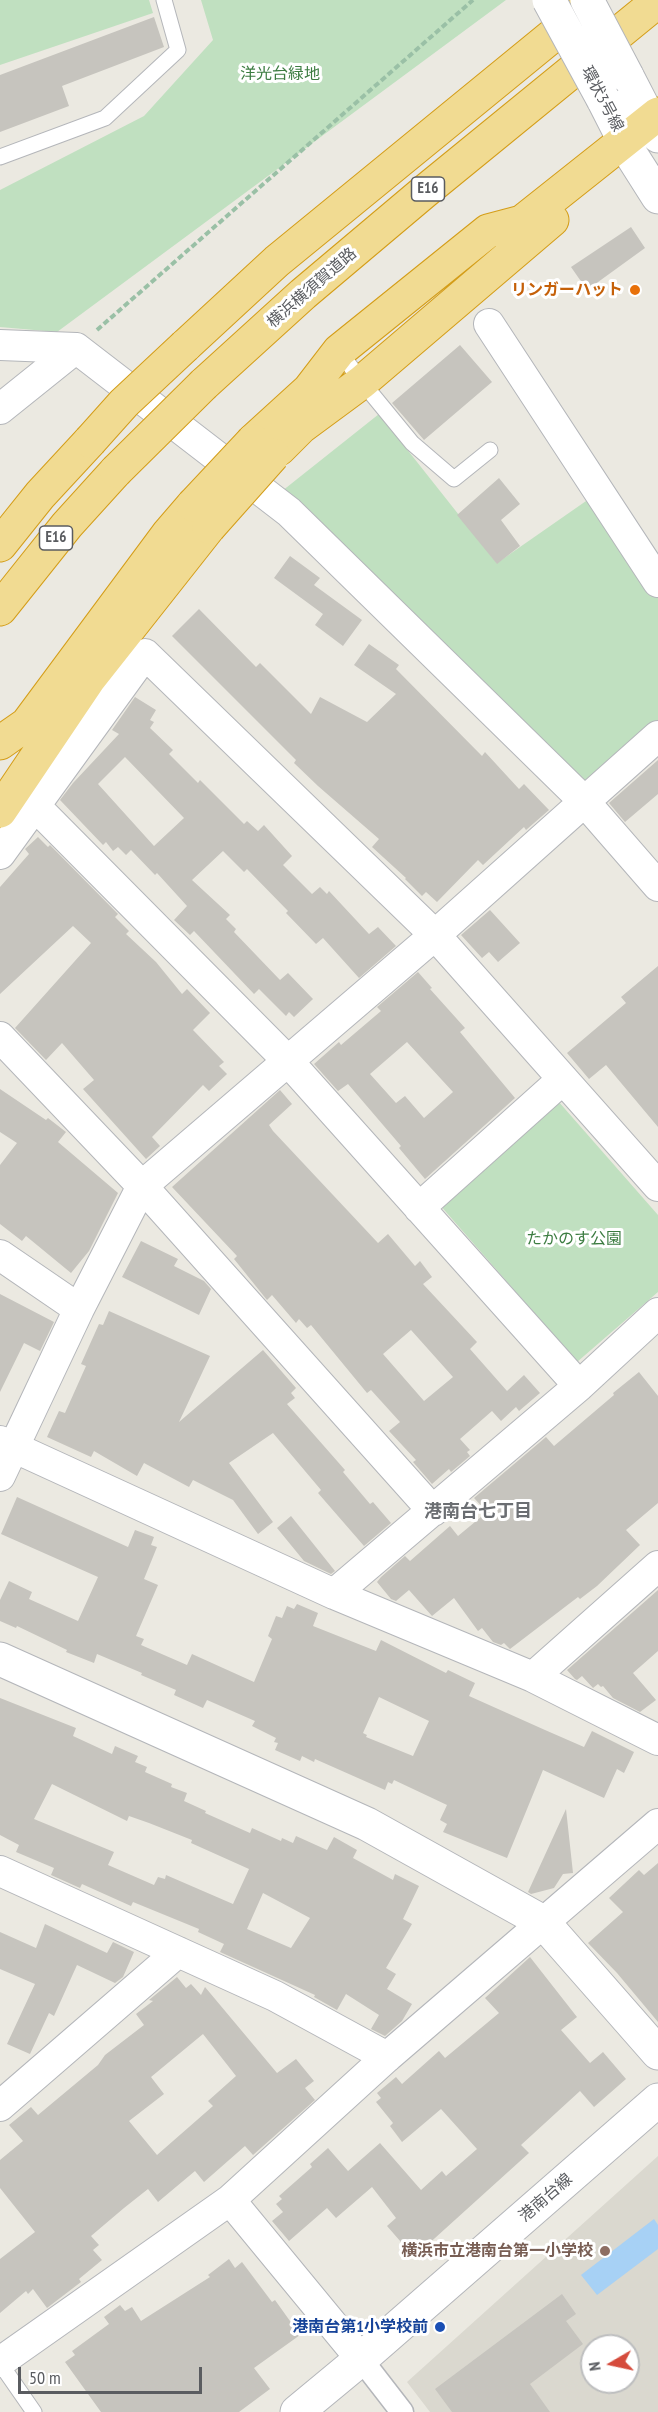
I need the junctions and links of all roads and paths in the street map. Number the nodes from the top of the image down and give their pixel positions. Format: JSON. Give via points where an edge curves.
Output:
{"nodes":[{"id":1,"x":164,"y":0,"type":"edge"},
{"id":2,"x":472,"y":0,"type":"edge"},
{"id":3,"x":549,"y":0,"type":"edge"},
{"id":4,"x":588,"y":0,"type":"edge"},
{"id":5,"x":595,"y":0,"type":"edge"},
{"id":6,"x":658,"y":1,"type":"edge"},
{"id":7,"x":647,"y":134,"type":"edge"},
{"id":8,"x":0,"y":157,"type":"edge"},
{"id":9,"x":658,"y":197,"type":"edge"},
{"id":10,"x":489,"y":324,"type":"dead end"},
{"id":11,"x":0,"y":345,"type":"edge"},
{"id":12,"x":76,"y":348,"type":"junction"},
{"id":13,"x":339,"y":351,"type":"junction"},
{"id":14,"x":362,"y":382,"type":"junction"},
{"id":15,"x":0,"y":409,"type":"edge"},
{"id":16,"x":263,"y":448,"type":"junction"},
{"id":17,"x":490,"y":450,"type":"dead end"},
{"id":18,"x":201,"y":516,"type":"junction"},
{"id":19,"x":0,"y":545,"type":"edge"},
{"id":20,"x":658,"y":582,"type":"edge"},
{"id":21,"x":0,"y":609,"type":"edge"},
{"id":22,"x":658,"y":736,"type":"edge"},
{"id":23,"x":0,"y":743,"type":"edge"},
{"id":24,"x":584,"y":801,"type":"junction"},
{"id":25,"x":36,"y":806,"type":"junction"},
{"id":26,"x":0,"y":811,"type":"edge"},
{"id":27,"x":0,"y":854,"type":"edge"},
{"id":28,"x":658,"y":886,"type":"edge"},
{"id":29,"x":435,"y":935,"type":"junction"},
{"id":30,"x":0,"y":1037,"type":"edge"},
{"id":31,"x":287,"y":1060,"type":"junction"},
{"id":32,"x":562,"y":1079,"type":"junction"},
{"id":33,"x":141,"y":1186,"type":"junction"},
{"id":34,"x":658,"y":1186,"type":"edge"},
{"id":35,"x":419,"y":1208,"type":"junction"},
{"id":36,"x":0,"y":1256,"type":"edge"},
{"id":37,"x":79,"y":1309,"type":"junction"},
{"id":38,"x":658,"y":1313,"type":"edge"},
{"id":39,"x":579,"y":1386,"type":"junction"},
{"id":40,"x":7,"y":1444,"type":"edge"},
{"id":41,"x":0,"y":1476,"type":"edge"},
{"id":42,"x":433,"y":1510,"type":"junction"},
{"id":43,"x":658,"y":1566,"type":"edge"},
{"id":44,"x":334,"y":1594,"type":"junction"},
{"id":45,"x":0,"y":1659,"type":"edge"},
{"id":46,"x":533,"y":1677,"type":"junction"},
{"id":47,"x":658,"y":1740,"type":"edge"},
{"id":48,"x":658,"y":1824,"type":"edge"},
{"id":49,"x":3,"y":1881,"type":"edge"},
{"id":50,"x":543,"y":1922,"type":"junction"},
{"id":51,"x":178,"y":1952,"type":"junction"},
{"id":52,"x":658,"y":2053,"type":"edge"},
{"id":53,"x":387,"y":2057,"type":"junction"},
{"id":54,"x":6,"y":2093,"type":"edge"},
{"id":55,"x":658,"y":2100,"type":"edge"},
{"id":56,"x":230,"y":2200,"type":"junction"},
{"id":57,"x":361,"y":2360,"type":"junction"},
{"id":58,"x":0,"y":2363,"type":"edge"},
{"id":59,"x":34,"y":2412,"type":"edge"},
{"id":60,"x":297,"y":2412,"type":"edge"},
{"id":61,"x":402,"y":2412,"type":"edge"}],
"edges":[{"from":1,"to":8,"type":"lane","via":[[178,50],[105,118]]},
{"from":2,"to":12,"type":"path"},
{"from":3,"to":7,"type":"street","name":"環状3号線","bridge":true,"via":[[603,99]]},
{"from":4,"to":7,"type":"street","name":"環状3号線","bridge":true,"via":[[627,76]]},
{"from":5,"to":19,"type":"highway","number":"E16","bridge":true,"via":[[277,261],[124,404]]},
{"from":6,"to":21,"type":"highway","name":"横浜横須賀道路","number":"E16","bridge":true,"via":[[303,294],[204,384],[67,525]]},
{"from":7,"to":9,"type":"street","name":"環状3号線"},
{"from":7,"to":13,"type":"highway","via":[[522,222],[488,231]]},
{"from":7,"to":14,"type":"highway","via":[[608,177],[532,235]]},
{"from":10,"to":20,"type":"street"},
{"from":11,"to":12,"type":"street"},
{"from":12,"to":15,"type":"street"},
{"from":12,"to":24,"type":"street","via":[[289,512]]},
{"from":13,"to":14,"type":"lane"},
{"from":13,"to":16,"type":"highway"},
{"from":14,"to":16,"type":"highway","via":[[300,427]]},
{"from":14,"to":17,"type":"lane","via":[[412,443],[454,479]]},
{"from":16,"to":18,"type":"highway","bridge":true},
{"from":18,"to":23,"type":"highway","via":[[168,534],[27,724]]},
{"from":18,"to":26,"type":"highway"},
{"from":22,"to":24,"type":"street"},
{"from":24,"to":28,"type":"street"},
{"from":24,"to":29,"type":"street"},
{"from":25,"to":27,"type":"street"},
{"from":25,"to":29,"type":"street","via":[[145,654]]},
{"from":25,"to":31,"type":"street"},
{"from":29,"to":31,"type":"street"},
{"from":29,"to":32,"type":"street"},
{"from":30,"to":33,"type":"street"},
{"from":31,"to":33,"type":"street"},
{"from":31,"to":35,"type":"street"},
{"from":32,"to":34,"type":"street"},
{"from":32,"to":35,"type":"street"},
{"from":33,"to":37,"type":"street"},
{"from":33,"to":42,"type":"street"},
{"from":35,"to":39,"type":"street"},
{"from":36,"to":37,"type":"street"},
{"from":37,"to":40,"type":"street"},
{"from":38,"to":39,"type":"street"},
{"from":39,"to":42,"type":"street"},
{"from":40,"to":41,"type":"street"},
{"from":40,"to":44,"type":"street"},
{"from":42,"to":44,"type":"street"},
{"from":43,"to":46,"type":"street"},
{"from":44,"to":46,"type":"street"},
{"from":45,"to":50,"type":"street","via":[[367,1824]]},
{"from":46,"to":47,"type":"street"},
{"from":48,"to":50,"type":"street"},
{"from":49,"to":51,"type":"street"},
{"from":50,"to":52,"type":"street"},
{"from":50,"to":53,"type":"street"},
{"from":51,"to":53,"type":"street","via":[[275,1995]]},
{"from":51,"to":54,"type":"street"},
{"from":53,"to":56,"type":"street"},
{"from":55,"to":57,"type":"street","name":"港南台線"},
{"from":56,"to":57,"type":"street"},
{"from":56,"to":58,"type":"street"},
{"from":57,"to":60,"type":"street","name":"港南台線"},
{"from":57,"to":61,"type":"street"},
{"from":58,"to":59,"type":"lane"}]}
